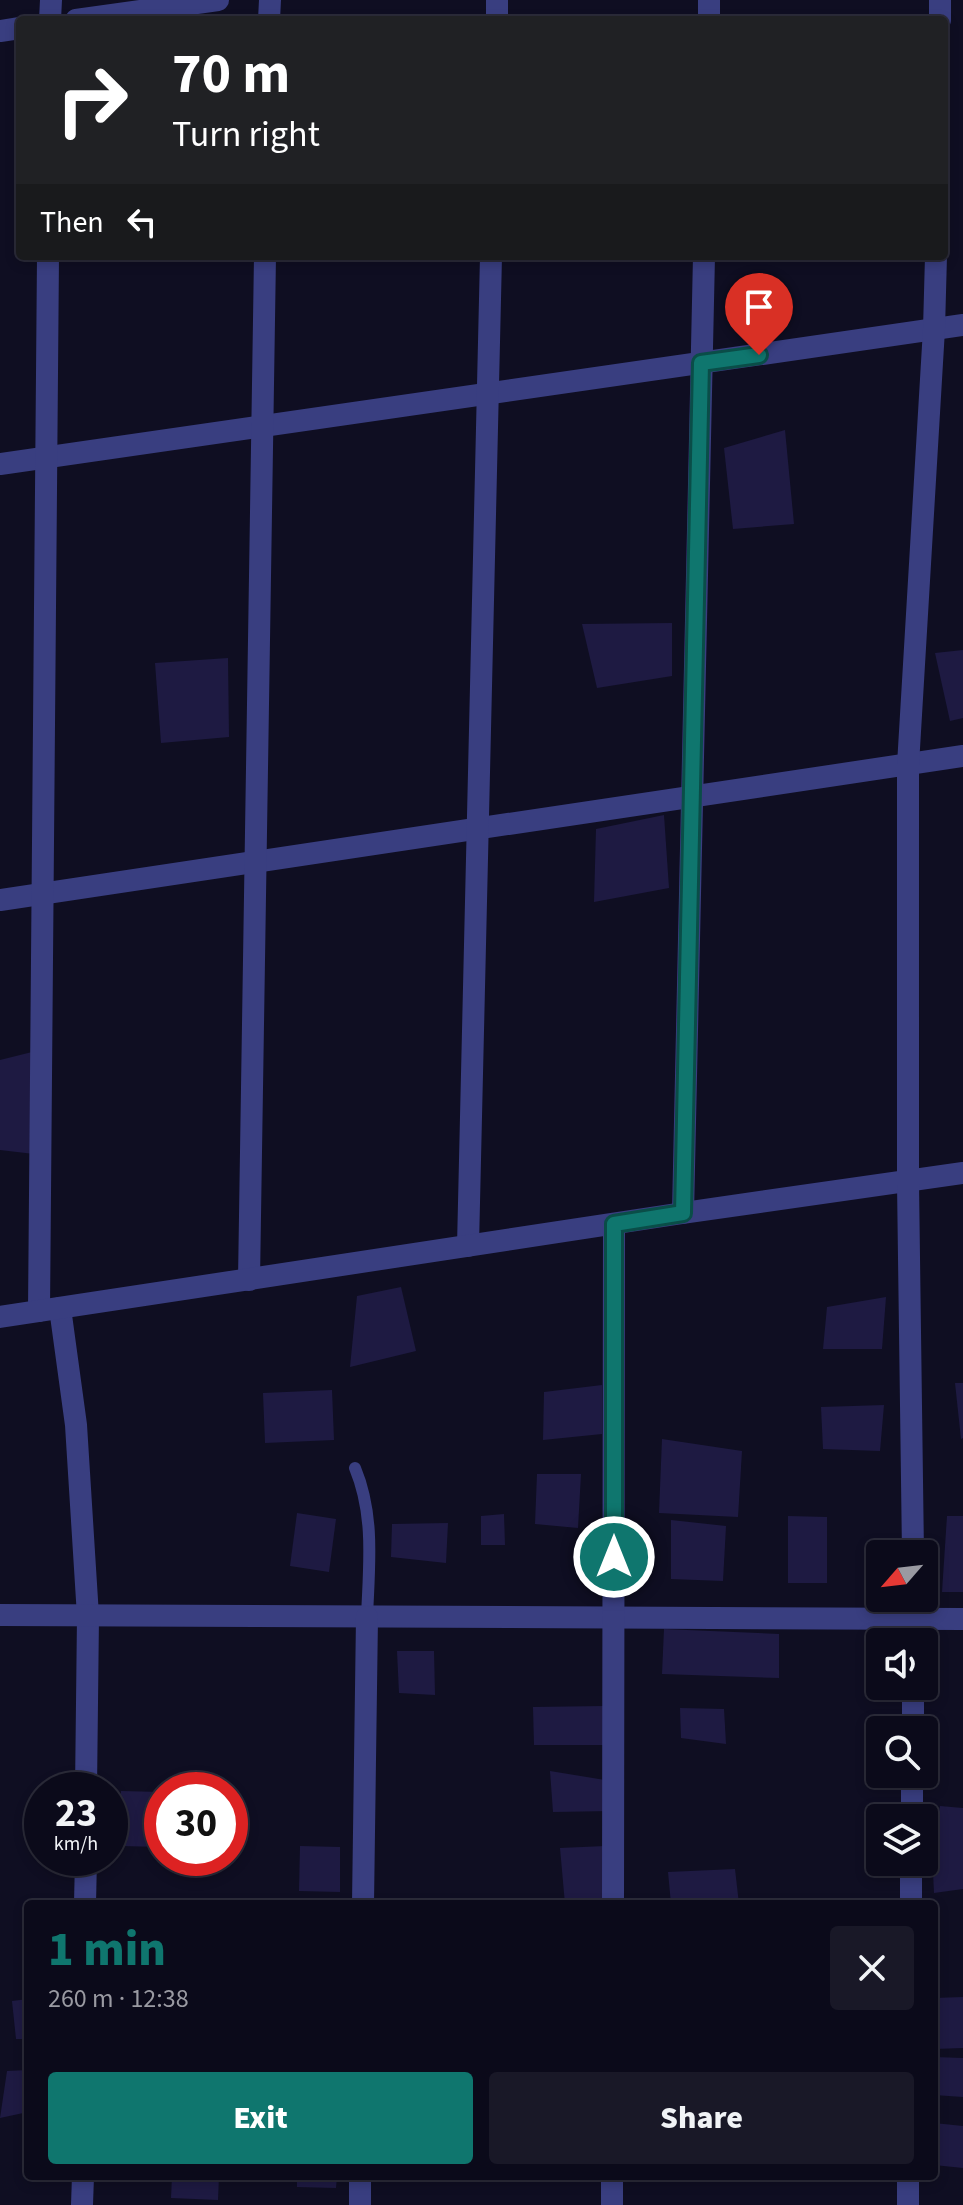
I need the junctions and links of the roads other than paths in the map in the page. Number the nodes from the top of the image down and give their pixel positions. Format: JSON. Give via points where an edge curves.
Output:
{"nodes":[{"id":1,"x":218,"y":0,"type":"edge"},
{"id":2,"x":104,"y":16,"type":"edge"},
{"id":3,"x":48,"y":260,"type":"edge"},
{"id":4,"x":265,"y":260,"type":"edge"},
{"id":5,"x":491,"y":260,"type":"edge"},
{"id":6,"x":704,"y":260,"type":"edge"},
{"id":7,"x":936,"y":260,"type":"edge"},
{"id":8,"x":963,"y":325,"type":"edge"},
{"id":9,"x":934,"y":329,"type":"junction"},
{"id":10,"x":701,"y":363,"type":"junction"},
{"id":11,"x":488,"y":394,"type":"junction"},
{"id":12,"x":263,"y":426,"type":"junction"},
{"id":13,"x":46,"y":458,"type":"junction"},
{"id":14,"x":0,"y":464,"type":"edge"},
{"id":15,"x":963,"y":756,"type":"edge"},
{"id":16,"x":908,"y":765,"type":"junction"},
{"id":17,"x":692,"y":795,"type":"junction"},
{"id":18,"x":478,"y":828,"type":"junction"},
{"id":19,"x":256,"y":861,"type":"junction"},
{"id":20,"x":43,"y":894,"type":"junction"},
{"id":21,"x":0,"y":900,"type":"edge"},
{"id":22,"x":963,"y":1173,"type":"edge"},
{"id":23,"x":908,"y":1183,"type":"junction"},
{"id":24,"x":683,"y":1213,"type":"junction"},
{"id":25,"x":614,"y":1224,"type":"junction"},
{"id":26,"x":468,"y":1246,"type":"junction"},
{"id":27,"x":249,"y":1280,"type":"junction"},
{"id":28,"x":49,"y":1310,"type":"junction"},
{"id":29,"x":0,"y":1317,"type":"edge"},
{"id":30,"x":355,"y":1468,"type":"dead end"},
{"id":31,"x":913,"y":1540,"type":"edge"},
{"id":32,"x":866,"y":1610,"type":"edge"},
{"id":33,"x":929,"y":1612,"type":"edge"},
{"id":34,"x":0,"y":1615,"type":"edge"},
{"id":35,"x":88,"y":1616,"type":"junction"},
{"id":36,"x":367,"y":1617,"type":"junction"},
{"id":37,"x":614,"y":1618,"type":"junction"},
{"id":38,"x":963,"y":1619,"type":"edge"},
{"id":39,"x":86,"y":1772,"type":"edge"},
{"id":40,"x":86,"y":1876,"type":"edge"},
{"id":41,"x":911,"y":1876,"type":"edge"},
{"id":42,"x":85,"y":1900,"type":"edge"},
{"id":43,"x":363,"y":1900,"type":"edge"},
{"id":44,"x":613,"y":1900,"type":"edge"},
{"id":45,"x":911,"y":1900,"type":"edge"},
{"id":46,"x":83,"y":2180,"type":"edge"},
{"id":47,"x":360,"y":2180,"type":"edge"},
{"id":48,"x":612,"y":2180,"type":"edge"},
{"id":49,"x":908,"y":2180,"type":"edge"},
{"id":50,"x":82,"y":2205,"type":"edge"},
{"id":51,"x":360,"y":2205,"type":"edge"},
{"id":52,"x":612,"y":2205,"type":"edge"},
{"id":53,"x":908,"y":2205,"type":"edge"}],
"edges":[{"from":1,"to":2,"type":"street"},
{"from":3,"to":13,"type":"street"},
{"from":4,"to":12,"type":"street"},
{"from":5,"to":11,"type":"street"},
{"from":6,"to":10,"type":"street"},
{"from":7,"to":9,"type":"street"},
{"from":8,"to":9,"type":"street"},
{"from":9,"to":10,"type":"street"},
{"from":9,"to":16,"type":"street"},
{"from":10,"to":11,"type":"street"},
{"from":10,"to":17,"type":"street"},
{"from":11,"to":12,"type":"street"},
{"from":11,"to":18,"type":"street"},
{"from":12,"to":13,"type":"street"},
{"from":12,"to":19,"type":"street"},
{"from":13,"to":14,"type":"street"},
{"from":13,"to":20,"type":"street"},
{"from":15,"to":16,"type":"street"},
{"from":16,"to":17,"type":"street"},
{"from":16,"to":23,"type":"street"},
{"from":17,"to":18,"type":"street"},
{"from":17,"to":24,"type":"street"},
{"from":18,"to":19,"type":"street"},
{"from":18,"to":26,"type":"street"},
{"from":19,"to":20,"type":"street"},
{"from":19,"to":27,"type":"street"},
{"from":20,"to":21,"type":"street"},
{"from":20,"to":28,"type":"street"},
{"from":22,"to":23,"type":"street"},
{"from":23,"to":24,"type":"street"},
{"from":23,"to":31,"type":"street"},
{"from":24,"to":25,"type":"street"},
{"from":25,"to":26,"type":"street"},
{"from":25,"to":37,"type":"street"},
{"from":26,"to":27,"type":"street"},
{"from":27,"to":28,"type":"street"},
{"from":28,"to":29,"type":"street"},
{"from":28,"to":35,"type":"street","via":[[76,1425]]},
{"from":30,"to":36,"type":"lane","via":[[370,1530]]},
{"from":32,"to":37,"type":"street"},
{"from":33,"to":38,"type":"street"},
{"from":34,"to":35,"type":"street"},
{"from":35,"to":36,"type":"street"},
{"from":35,"to":39,"type":"street"},
{"from":36,"to":37,"type":"street"},
{"from":36,"to":43,"type":"street"},
{"from":37,"to":44,"type":"street"},
{"from":40,"to":42,"type":"street"},
{"from":41,"to":45,"type":"street"},
{"from":46,"to":50,"type":"street"},
{"from":47,"to":51,"type":"street"},
{"from":48,"to":52,"type":"street"},
{"from":49,"to":53,"type":"street"}]}
